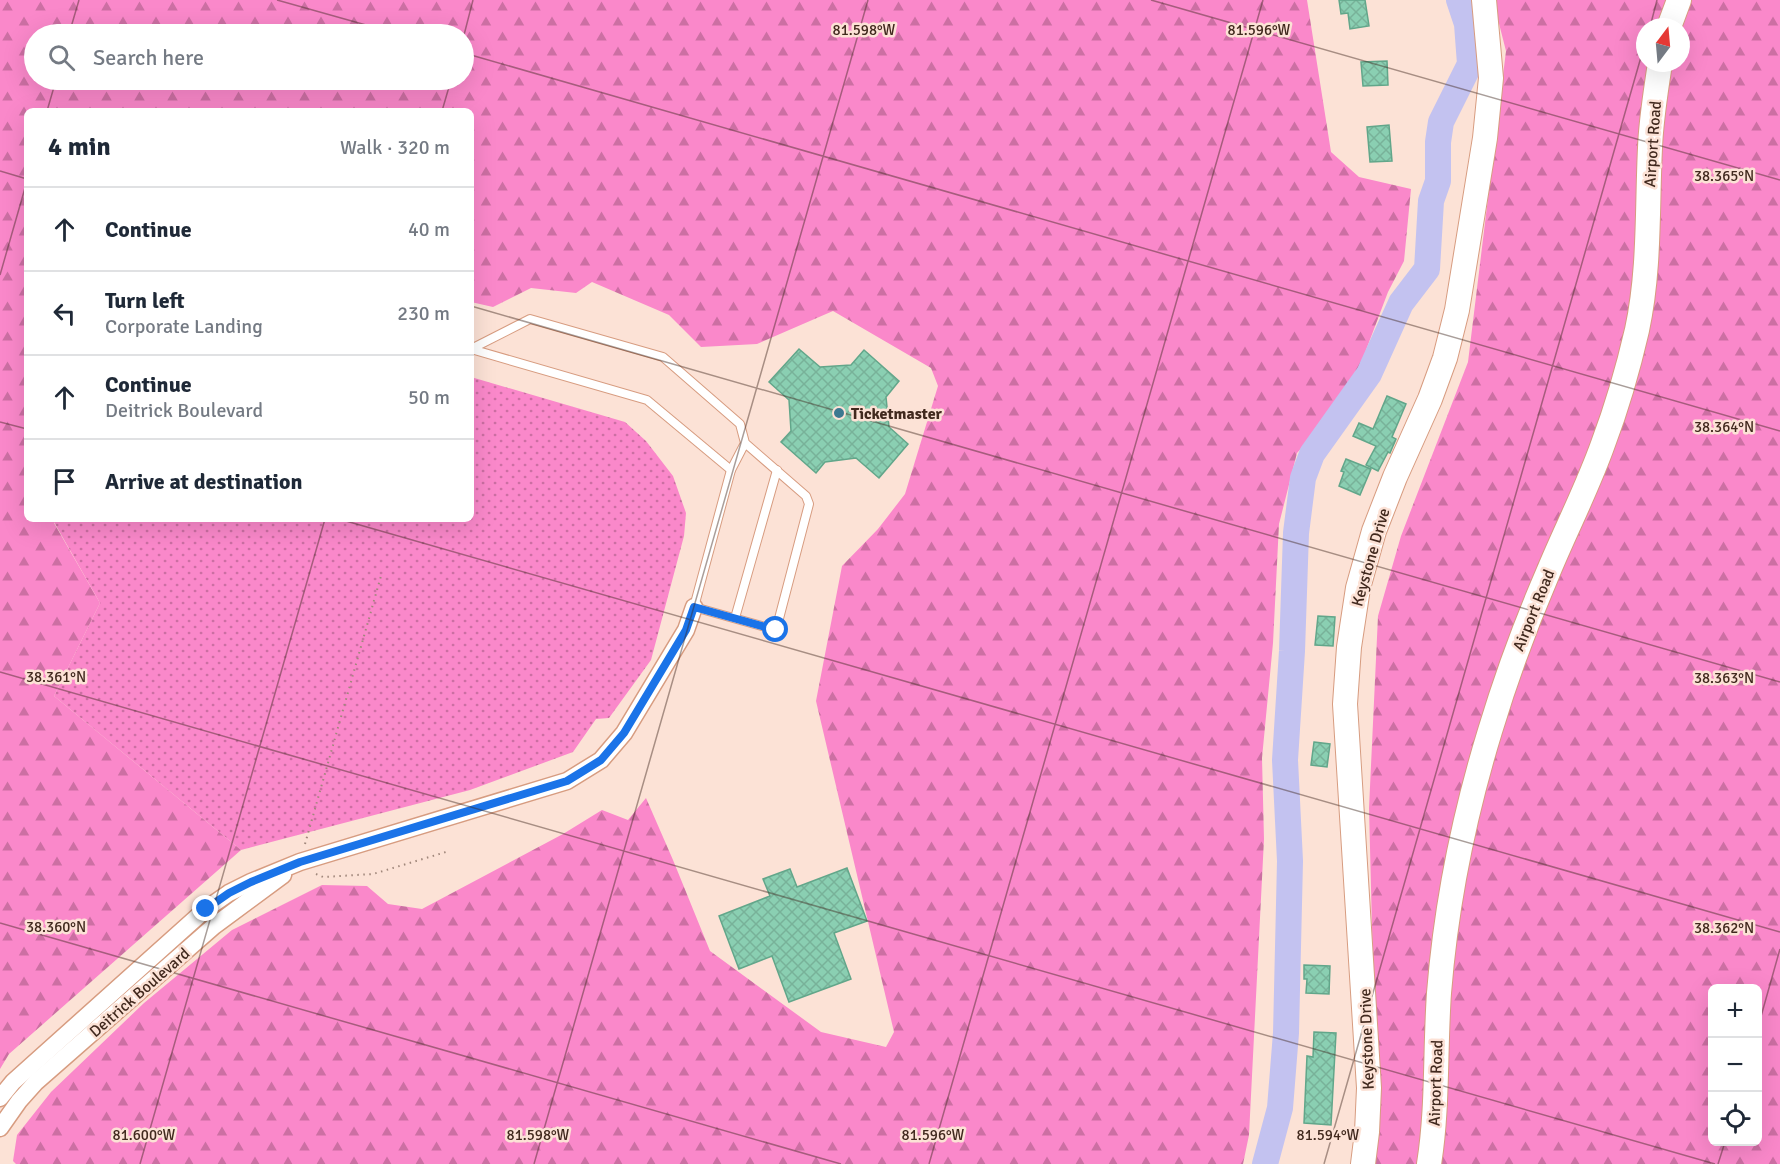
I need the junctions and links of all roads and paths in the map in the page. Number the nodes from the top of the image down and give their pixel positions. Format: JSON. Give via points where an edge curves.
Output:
{"nodes":[{"id":1,"x":1484,"y":0,"type":"edge"},
{"id":2,"x":1679,"y":0,"type":"edge"},
{"id":3,"x":1672,"y":18,"type":"edge"},
{"id":4,"x":1659,"y":72,"type":"edge"},
{"id":5,"x":474,"y":347,"type":"edge"},
{"id":6,"x":474,"y":350,"type":"edge"},
{"id":7,"x":745,"y":443,"type":"junction"},
{"id":8,"x":731,"y":470,"type":"junction"},
{"id":9,"x":777,"y":470,"type":"junction"},
{"id":10,"x":381,"y":576,"type":"dead end"},
{"id":11,"x":694,"y":607,"type":"junction"},
{"id":12,"x":735,"y":618,"type":"junction"},
{"id":13,"x":446,"y":852,"type":"dead end"},
{"id":14,"x":300,"y":862,"type":"junction"},
{"id":15,"x":0,"y":1098,"type":"edge"},
{"id":16,"x":0,"y":1128,"type":"edge"},
{"id":17,"x":1363,"y":1164,"type":"edge"},
{"id":18,"x":1429,"y":1164,"type":"edge"}],
"edges":[{"from":1,"to":17,"type":"street","name":"Keystone Drive","via":[[1491,78],[1457,310],[1430,399],[1374,531],[1358,588],[1349,647],[1346,704],[1369,1088]]},
{"from":2,"to":3,"type":"street"},
{"from":4,"to":18,"type":"street","name":"Airport Road","via":[[1650,146],[1643,284],[1626,375],[1603,447],[1546,576],[1511,668],[1464,834],[1441,972]]},
{"from":5,"to":7,"type":"lane","via":[[530,319],[663,357],[740,424]]},
{"from":6,"to":8,"type":"lane","via":[[647,400]]},
{"from":7,"to":8,"type":"lane"},
{"from":7,"to":9,"type":"lane"},
{"from":8,"to":11,"type":"lane"},
{"from":9,"to":12,"type":"lane"},
{"from":9,"to":12,"type":"lane","via":[[806,496],[809,504],[776,630]]},
{"from":10,"to":14,"type":"path"},
{"from":11,"to":12,"type":"lane"},
{"from":11,"to":14,"type":"street","via":[[686,630],[644,702],[601,760],[567,781]]},
{"from":13,"to":14,"type":"path","via":[[373,874],[323,877],[309,872]]},
{"from":14,"to":15,"type":"street","name":"Deitrick Boulevard","via":[[251,882],[206,909],[13,1082]]},
{"from":14,"to":16,"type":"street","name":"Deitrick Boulevard","via":[[214,926],[36,1082]]}]}
